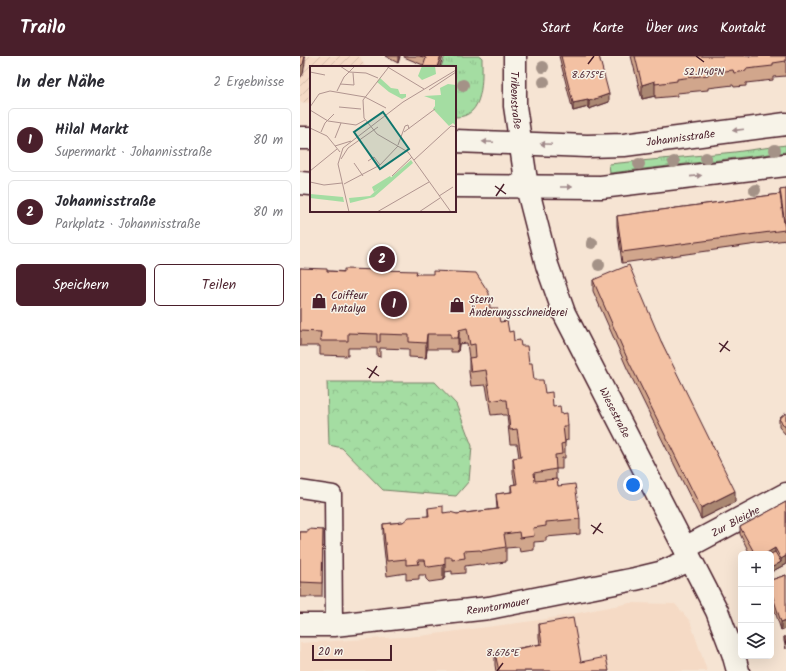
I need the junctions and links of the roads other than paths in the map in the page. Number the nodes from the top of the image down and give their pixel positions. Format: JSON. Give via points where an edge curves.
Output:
{"nodes":[{"id":1,"x":515,"y":56,"type":"edge"},
{"id":2,"x":786,"y":124,"type":"edge"},
{"id":3,"x":456,"y":141,"type":"edge"},
{"id":4,"x":520,"y":144,"type":"junction"},
{"id":5,"x":786,"y":165,"type":"edge"},
{"id":6,"x":300,"y":183,"type":"edge"},
{"id":7,"x":310,"y":184,"type":"edge"},
{"id":8,"x":456,"y":186,"type":"edge"},
{"id":9,"x":528,"y":187,"type":"junction"},
{"id":10,"x":300,"y":489,"type":"edge"},
{"id":11,"x":786,"y":494,"type":"edge"},
{"id":12,"x":688,"y":554,"type":"junction"},
{"id":13,"x":300,"y":625,"type":"edge"},
{"id":14,"x":334,"y":625,"type":"junction"},
{"id":15,"x":738,"y":671,"type":"edge"}],
"edges":[{"from":1,"to":4,"type":"street","name":"Tribenstraße","via":[[515,106]]},
{"from":2,"to":4,"type":"street","name":"Johannisstraße","one_way":true,"via":[[624,145]]},
{"from":4,"to":3,"type":"street","name":"Johannisstraße","one_way":true},
{"from":4,"to":9,"type":"street","name":"Wiesestraße"},
{"from":9,"to":5,"type":"street","one_way":true,"via":[[601,187]]},
{"from":6,"to":7,"type":"street"},
{"from":8,"to":9,"type":"street"},
{"from":9,"to":12,"type":"street","name":"Wiesestraße","via":[[547,265],[564,313]]},
{"from":10,"to":14,"type":"lane","via":[[333,494]]},
{"from":11,"to":12,"type":"street","name":"Zur Bleiche"},
{"from":12,"to":14,"type":"street","name":"Renntormauer","via":[[660,572],[635,579],[489,608]]},
{"from":12,"to":15,"type":"street","name":"Wiesestraße","via":[[717,611]]},
{"from":13,"to":14,"type":"street","name":"Renntormauer"}]}
